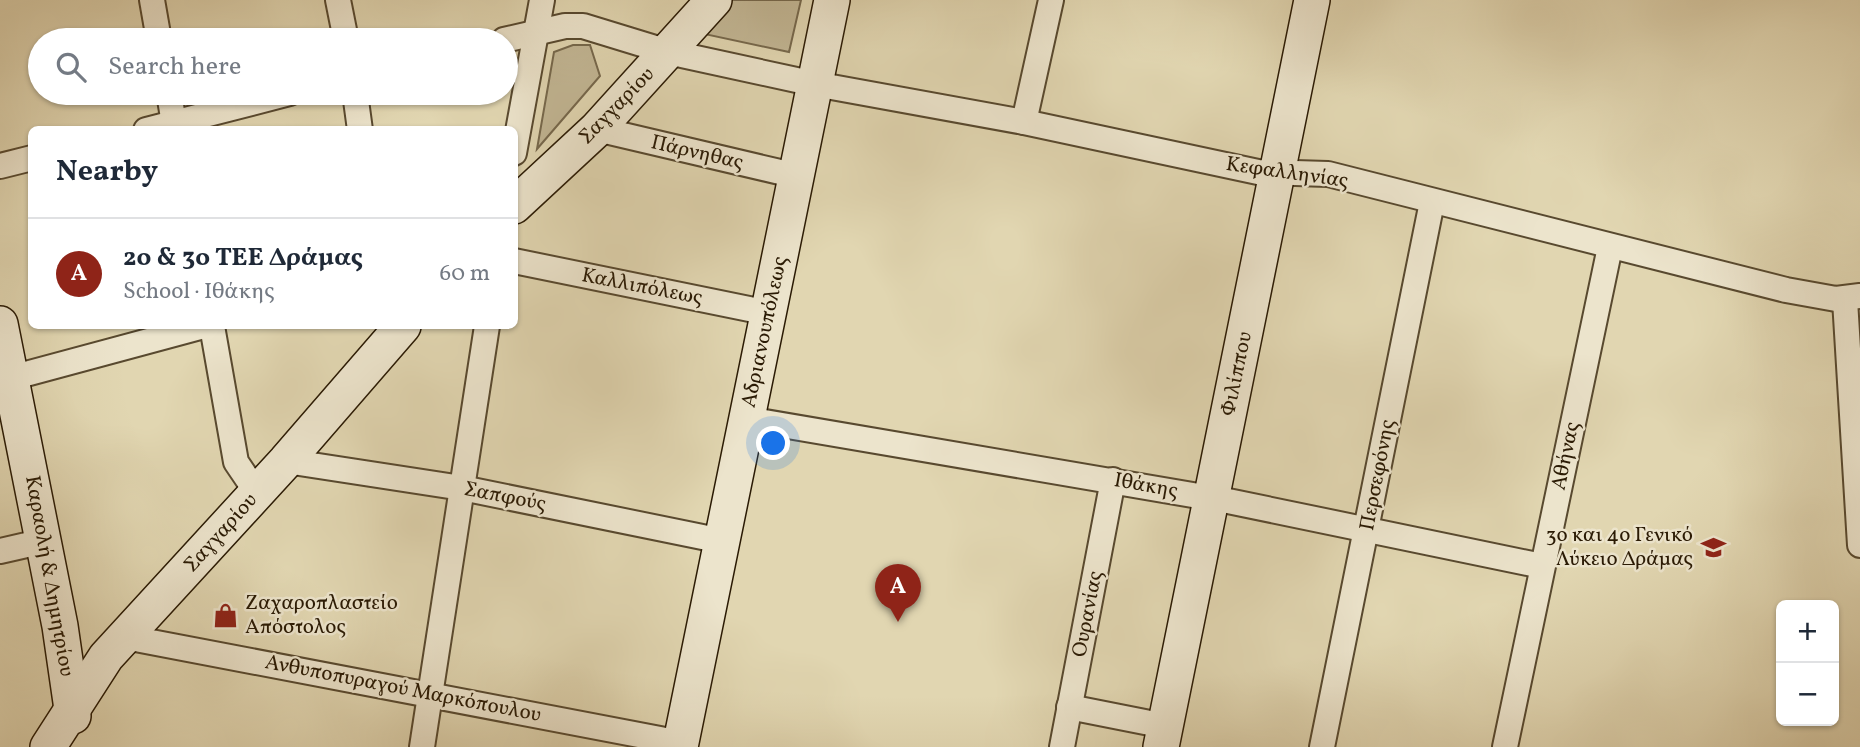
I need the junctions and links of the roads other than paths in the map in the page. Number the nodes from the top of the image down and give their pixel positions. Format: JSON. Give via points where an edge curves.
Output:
{"nodes":[{"id":1,"x":152,"y":0,"type":"edge"},
{"id":2,"x":338,"y":0,"type":"edge"},
{"id":3,"x":542,"y":0,"type":"edge"},
{"id":4,"x":714,"y":0,"type":"edge"},
{"id":5,"x":832,"y":0,"type":"edge"},
{"id":6,"x":1051,"y":0,"type":"edge"},
{"id":7,"x":1312,"y":0,"type":"edge"},
{"id":8,"x":157,"y":28,"type":"edge"},
{"id":9,"x":343,"y":28,"type":"edge"},
{"id":10,"x":535,"y":33,"type":"junction"},
{"id":11,"x":518,"y":37,"type":"edge"},
{"id":12,"x":668,"y":52,"type":"junction"},
{"id":13,"x":815,"y":84,"type":"junction"},
{"id":14,"x":171,"y":105,"type":"edge"},
{"id":15,"x":248,"y":105,"type":"edge"},
{"id":16,"x":357,"y":105,"type":"edge"},
{"id":17,"x":1024,"y":122,"type":"junction"},
{"id":18,"x":175,"y":126,"type":"edge"},
{"id":19,"x":359,"y":126,"type":"edge"},
{"id":20,"x":518,"y":130,"type":"edge"},
{"id":21,"x":597,"y":130,"type":"junction"},
{"id":22,"x":28,"y":159,"type":"edge"},
{"id":23,"x":0,"y":166,"type":"edge"},
{"id":24,"x":1279,"y":175,"type":"junction"},
{"id":25,"x":797,"y":176,"type":"junction"},
{"id":26,"x":518,"y":202,"type":"edge"},
{"id":27,"x":1432,"y":202,"type":"junction"},
{"id":28,"x":1610,"y":247,"type":"junction"},
{"id":29,"x":518,"y":262,"type":"edge"},
{"id":30,"x":1852,"y":298,"type":"edge"},
{"id":31,"x":769,"y":313,"type":"junction"},
{"id":32,"x":0,"y":324,"type":"edge"},
{"id":33,"x":193,"y":329,"type":"edge"},
{"id":34,"x":213,"y":329,"type":"edge"},
{"id":35,"x":400,"y":329,"type":"edge"},
{"id":36,"x":487,"y":329,"type":"edge"},
{"id":37,"x":5,"y":379,"type":"edge"},
{"id":38,"x":747,"y":419,"type":"junction"},
{"id":39,"x":286,"y":461,"type":"junction"},
{"id":40,"x":1113,"y":480,"type":"junction"},
{"id":41,"x":462,"y":488,"type":"junction"},
{"id":42,"x":257,"y":493,"type":"junction"},
{"id":43,"x":1211,"y":498,"type":"junction"},
{"id":44,"x":1367,"y":530,"type":"junction"},
{"id":45,"x":44,"y":541,"type":"junction"},
{"id":46,"x":722,"y":541,"type":"junction"},
{"id":47,"x":1860,"y":545,"type":"edge"},
{"id":48,"x":0,"y":551,"type":"edge"},
{"id":49,"x":1542,"y":566,"type":"junction"},
{"id":50,"x":125,"y":638,"type":"junction"},
{"id":51,"x":430,"y":693,"type":"junction"},
{"id":52,"x":1069,"y":707,"type":"junction"},
{"id":53,"x":72,"y":710,"type":"junction"},
{"id":54,"x":1163,"y":737,"type":"edge"},
{"id":55,"x":681,"y":745,"type":"edge"},
{"id":56,"x":48,"y":747,"type":"edge"},
{"id":57,"x":77,"y":747,"type":"edge"},
{"id":58,"x":422,"y":747,"type":"edge"},
{"id":59,"x":1062,"y":747,"type":"edge"},
{"id":60,"x":1322,"y":747,"type":"edge"},
{"id":61,"x":1505,"y":747,"type":"edge"}],
"edges":[{"from":1,"to":8,"type":"street"},
{"from":2,"to":9,"type":"street"},
{"from":3,"to":10,"type":"street"},
{"from":4,"to":12,"type":"street","name":"Σαγγαρίου"},
{"from":5,"to":13,"type":"street","name":"Αδριανουπόλεως"},
{"from":6,"to":17,"type":"street"},
{"from":7,"to":24,"type":"street","name":"Φιλίππου"},
{"from":10,"to":11,"type":"street","name":"Κεφαλληνίας"},
{"from":10,"to":12,"type":"street","name":"Κεφαλληνίας","via":[[583,26]]},
{"from":10,"to":20,"type":"street"},
{"from":12,"to":13,"type":"street","name":"Κεφαλληνίας"},
{"from":12,"to":21,"type":"street","name":"Σαγγαρίου"},
{"from":13,"to":17,"type":"street","name":"Κεφαλληνίας"},
{"from":13,"to":25,"type":"street","name":"Αδριανουπόλεως"},
{"from":14,"to":18,"type":"street"},
{"from":15,"to":18,"type":"street"},
{"from":16,"to":19,"type":"street"},
{"from":17,"to":24,"type":"street","name":"Κεφαλληνίας"},
{"from":21,"to":25,"type":"street","name":"Πάρνηθας"},
{"from":21,"to":26,"type":"street","name":"Σαγγαρίου"},
{"from":22,"to":23,"type":"street"},
{"from":24,"to":27,"type":"street","name":"Κεφαλληνίας","via":[[1328,174]]},
{"from":24,"to":43,"type":"street","name":"Φιλίππου"},
{"from":25,"to":31,"type":"street","name":"Αδριανουπόλεως"},
{"from":27,"to":28,"type":"street","name":"Κεφαλληνίας"},
{"from":27,"to":44,"type":"street","name":"Περσεφόνης"},
{"from":28,"to":30,"type":"street","name":"Κεφαλληνίας","via":[[1786,290]]},
{"from":28,"to":49,"type":"street","name":"Αθήνας"},
{"from":29,"to":31,"type":"street","name":"Καλλιπόλεως"},
{"from":30,"to":47,"type":"street"},
{"from":31,"to":38,"type":"street","name":"Αδριανουπόλεως"},
{"from":32,"to":37,"type":"street","name":"Καραολή & Δημητρίου"},
{"from":33,"to":37,"type":"street"},
{"from":34,"to":42,"type":"street","via":[[237,466]]},
{"from":35,"to":39,"type":"street","name":"Σαγγαρίου"},
{"from":36,"to":41,"type":"street"},
{"from":37,"to":45,"type":"street","name":"Καραολή & Δημητρίου"},
{"from":38,"to":40,"type":"street","name":"Ιθάκης"},
{"from":38,"to":46,"type":"street","name":"Αδριανουπόλεως"},
{"from":39,"to":41,"type":"street","name":"Σαπφούς"},
{"from":39,"to":42,"type":"street","name":"Σαγγαρίου"},
{"from":40,"to":43,"type":"street","name":"Ιθάκης"},
{"from":40,"to":52,"type":"street","name":"Ουρανίας"},
{"from":41,"to":46,"type":"street","name":"Σαπφούς"},
{"from":41,"to":51,"type":"street"},
{"from":42,"to":50,"type":"street","name":"Σαγγαρίου"},
{"from":43,"to":44,"type":"street","name":"Ιθάκης"},
{"from":43,"to":54,"type":"street","name":"Φιλίππου"},
{"from":44,"to":49,"type":"street","name":"Ιθάκης"},
{"from":44,"to":60,"type":"street","name":"Περσεφόνης"},
{"from":45,"to":48,"type":"street"},
{"from":45,"to":53,"type":"street","name":"Καραολή & Δημητρίου"},
{"from":46,"to":55,"type":"street","name":"Αδριανουπόλεως"},
{"from":49,"to":61,"type":"street","name":"Αθήνας"},
{"from":50,"to":51,"type":"street","name":"Ανθυποπυραγού Μαρκόπουλου"},
{"from":50,"to":53,"type":"street","name":"Σαγγαρίου","via":[[97,669]]},
{"from":51,"to":55,"type":"street","name":"Ανθυποπυραγού Μαρκόπουλου"},
{"from":51,"to":58,"type":"street"},
{"from":52,"to":54,"type":"street"},
{"from":52,"to":59,"type":"street","name":"Ουρανίας"},
{"from":53,"to":56,"type":"street","name":"Σαγγαρίου"},
{"from":53,"to":57,"type":"street","name":"Καραολή & Δημητρίου"}]}
